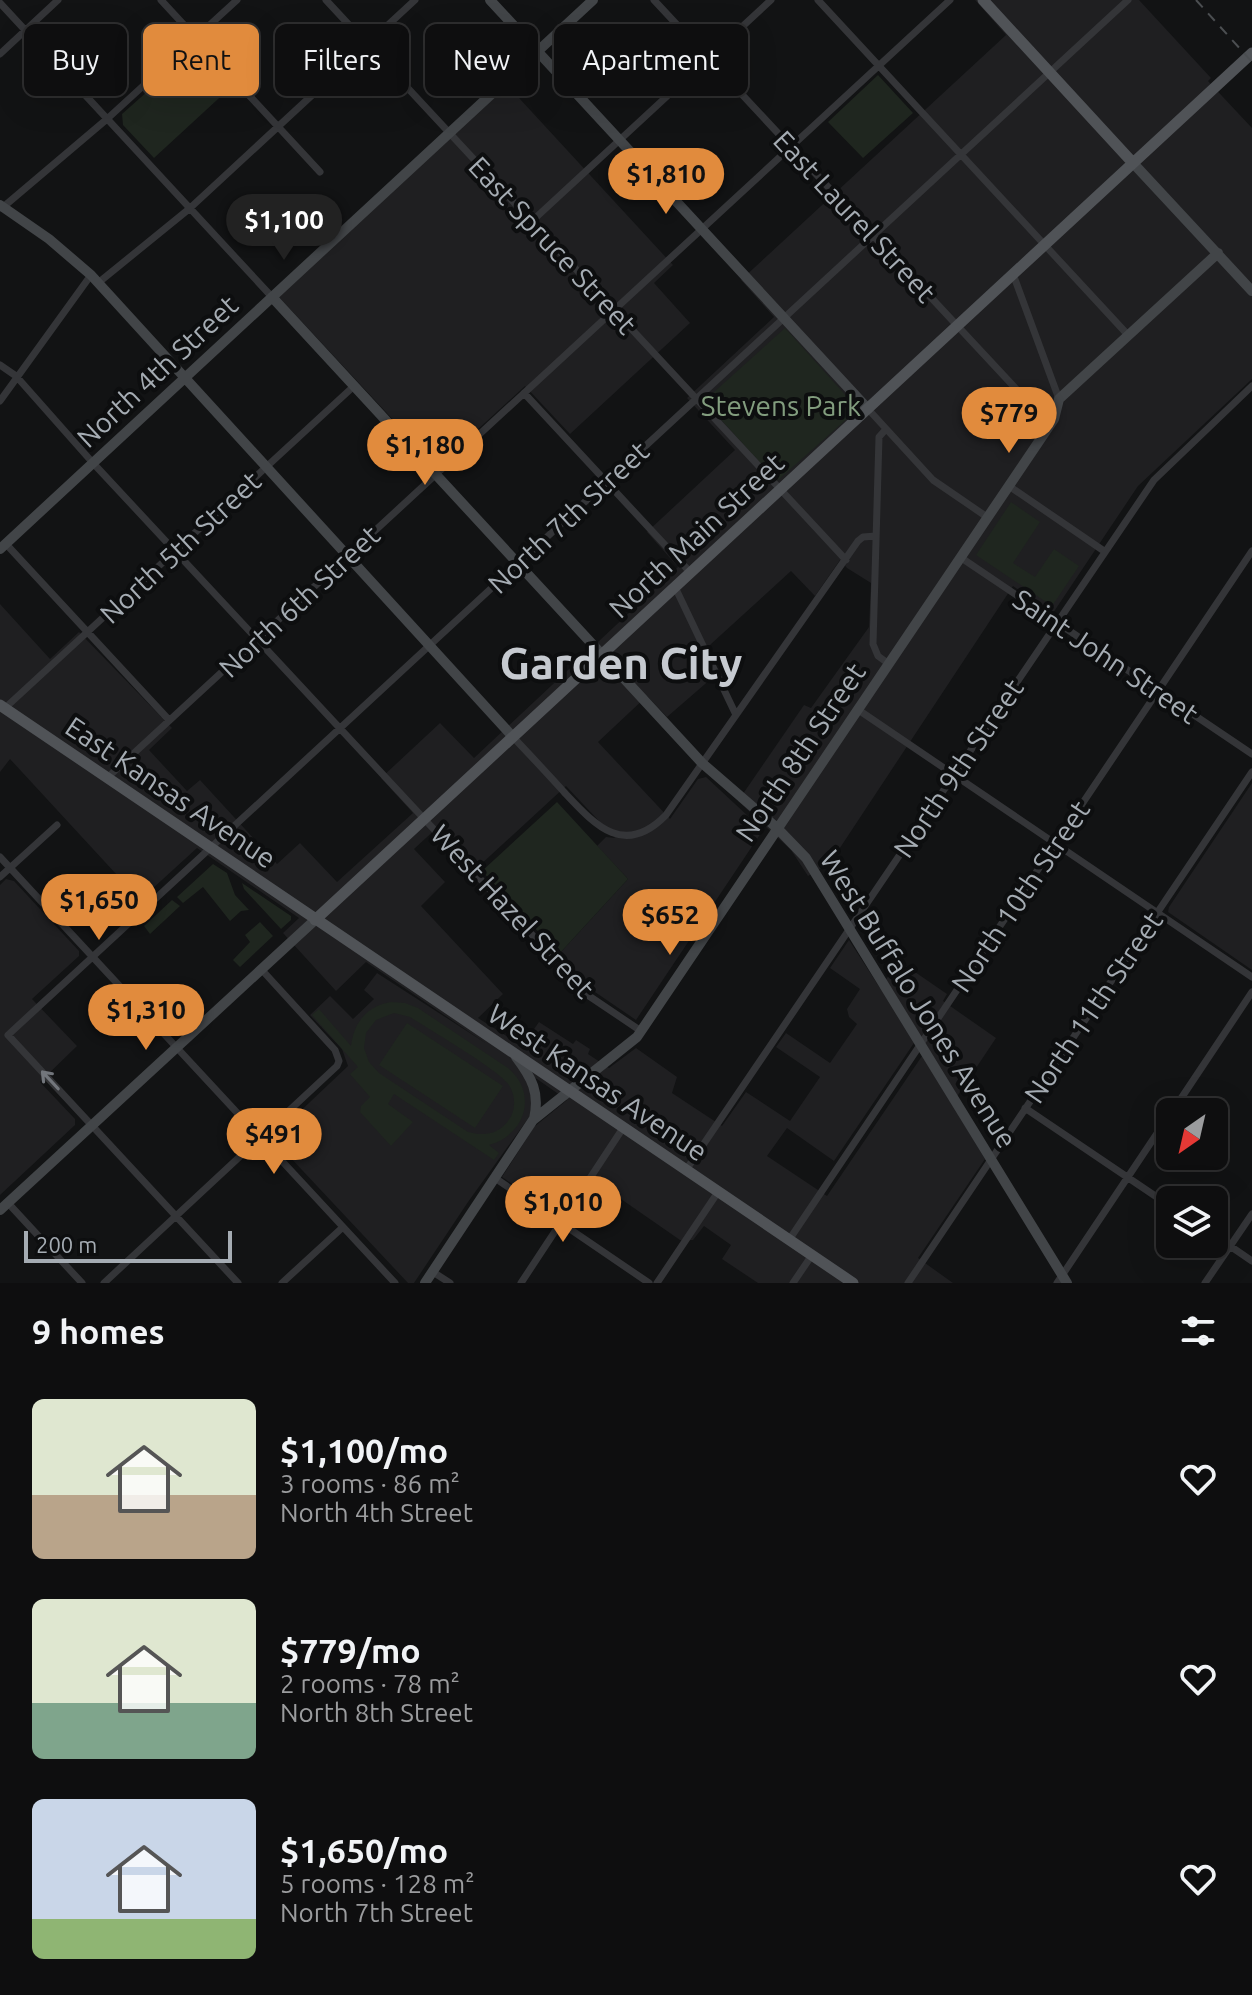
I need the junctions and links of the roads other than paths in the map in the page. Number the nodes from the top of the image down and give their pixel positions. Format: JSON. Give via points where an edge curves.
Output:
{"nodes":[{"id":1,"x":58,"y":0,"type":"edge"},
{"id":2,"x":161,"y":0,"type":"edge"},
{"id":3,"x":237,"y":0,"type":"edge"},
{"id":4,"x":326,"y":0,"type":"edge"},
{"id":5,"x":415,"y":0,"type":"edge"},
{"id":6,"x":490,"y":0,"type":"edge"},
{"id":7,"x":593,"y":0,"type":"edge"},
{"id":8,"x":654,"y":0,"type":"edge"},
{"id":9,"x":771,"y":0,"type":"edge"},
{"id":10,"x":818,"y":0,"type":"edge"},
{"id":11,"x":950,"y":0,"type":"edge"},
{"id":12,"x":983,"y":0,"type":"edge"},
{"id":13,"x":1128,"y":0,"type":"edge"},
{"id":14,"x":0,"y":3,"type":"edge"},
{"id":15,"x":32,"y":24,"type":"edge"},
{"id":16,"x":183,"y":24,"type":"edge"},
{"id":17,"x":211,"y":24,"type":"edge"},
{"id":18,"x":348,"y":24,"type":"edge"},
{"id":19,"x":389,"y":24,"type":"edge"},
{"id":20,"x":512,"y":24,"type":"edge"},
{"id":21,"x":676,"y":24,"type":"edge"},
{"id":22,"x":745,"y":24,"type":"edge"},
{"id":23,"x":24,"y":29,"type":"edge"},
{"id":24,"x":24,"y":31,"type":"edge"},
{"id":25,"x":538,"y":50,"type":"edge"},
{"id":26,"x":538,"y":52,"type":"edge"},
{"id":27,"x":0,"y":54,"type":"edge"},
{"id":28,"x":1250,"y":55,"type":"edge"},
{"id":29,"x":878,"y":66,"type":"junction"},
{"id":30,"x":1049,"y":72,"type":"junction"},
{"id":31,"x":143,"y":86,"type":"edge"},
{"id":32,"x":409,"y":90,"type":"edge"},
{"id":33,"x":86,"y":96,"type":"edge"},
{"id":34,"x":249,"y":96,"type":"edge"},
{"id":35,"x":312,"y":96,"type":"edge"},
{"id":36,"x":488,"y":96,"type":"edge"},
{"id":37,"x":668,"y":96,"type":"edge"},
{"id":38,"x":743,"y":96,"type":"edge"},
{"id":39,"x":107,"y":119,"type":"junction"},
{"id":40,"x":278,"y":127,"type":"junction"},
{"id":41,"x":448,"y":132,"type":"junction"},
{"id":42,"x":620,"y":141,"type":"junction"},
{"id":43,"x":791,"y":147,"type":"junction"},
{"id":44,"x":961,"y":153,"type":"junction"},
{"id":45,"x":1133,"y":163,"type":"junction"},
{"id":46,"x":320,"y":172,"type":"dead end"},
{"id":47,"x":1,"y":207,"type":"edge"},
{"id":48,"x":189,"y":209,"type":"junction"},
{"id":49,"x":531,"y":222,"type":"junction"},
{"id":50,"x":702,"y":229,"type":"junction"},
{"id":51,"x":872,"y":235,"type":"junction"},
{"id":52,"x":1045,"y":245,"type":"junction"},
{"id":53,"x":1218,"y":253,"type":"junction"},
{"id":54,"x":1013,"y":274,"type":"junction"},
{"id":55,"x":94,"y":279,"type":"junction"},
{"id":56,"x":1252,"y":291,"type":"edge"},
{"id":57,"x":272,"y":297,"type":"junction"},
{"id":58,"x":614,"y":310,"type":"junction"},
{"id":59,"x":784,"y":317,"type":"junction"},
{"id":60,"x":957,"y":326,"type":"junction"},
{"id":61,"x":1128,"y":335,"type":"junction"},
{"id":62,"x":0,"y":365,"type":"edge"},
{"id":63,"x":16,"y":376,"type":"junction"},
{"id":64,"x":185,"y":378,"type":"junction"},
{"id":65,"x":354,"y":386,"type":"junction"},
{"id":66,"x":1252,"y":386,"type":"edge"},
{"id":67,"x":524,"y":393,"type":"junction"},
{"id":68,"x":696,"y":399,"type":"junction"},
{"id":69,"x":1059,"y":399,"type":"junction"},
{"id":70,"x":0,"y":401,"type":"edge"},
{"id":71,"x":868,"y":409,"type":"junction"},
{"id":72,"x":1054,"y":419,"type":"junction"},
{"id":73,"x":886,"y":429,"type":"junction"},
{"id":74,"x":93,"y":463,"type":"junction"},
{"id":75,"x":266,"y":467,"type":"junction"},
{"id":76,"x":436,"y":474,"type":"junction"},
{"id":77,"x":606,"y":482,"type":"junction"},
{"id":78,"x":1009,"y":486,"type":"junction"},
{"id":79,"x":781,"y":490,"type":"junction"},
{"id":80,"x":987,"y":517,"type":"junction"},
{"id":81,"x":876,"y":536,"type":"junction"},
{"id":82,"x":3,"y":546,"type":"edge"},
{"id":83,"x":175,"y":551,"type":"junction"},
{"id":84,"x":1104,"y":551,"type":"junction"},
{"id":85,"x":1252,"y":551,"type":"edge"},
{"id":86,"x":348,"y":556,"type":"junction"},
{"id":87,"x":960,"y":557,"type":"junction"},
{"id":88,"x":846,"y":560,"type":"junction"},
{"id":89,"x":519,"y":563,"type":"junction"},
{"id":90,"x":690,"y":572,"type":"junction"},
{"id":91,"x":675,"y":587,"type":"junction"},
{"id":92,"x":1056,"y":621,"type":"junction"},
{"id":93,"x":87,"y":633,"type":"junction"},
{"id":94,"x":258,"y":639,"type":"junction"},
{"id":95,"x":430,"y":645,"type":"junction"},
{"id":96,"x":603,"y":653,"type":"junction"},
{"id":97,"x":889,"y":664,"type":"junction"},
{"id":98,"x":1158,"y":691,"type":"junction"},
{"id":99,"x":2,"y":706,"type":"edge"},
{"id":100,"x":857,"y":709,"type":"junction"},
{"id":101,"x":736,"y":715,"type":"junction"},
{"id":102,"x":169,"y":720,"type":"junction"},
{"id":103,"x":341,"y":728,"type":"junction"},
{"id":104,"x":513,"y":737,"type":"junction"},
{"id":105,"x":1252,"y":754,"type":"edge"},
{"id":106,"x":702,"y":763,"type":"junction"},
{"id":107,"x":1252,"y":772,"type":"edge"},
{"id":108,"x":953,"y":774,"type":"junction"},
{"id":109,"x":107,"y":778,"type":"junction"},
{"id":110,"x":425,"y":818,"type":"junction"},
{"id":111,"x":57,"y":825,"type":"dead end"},
{"id":112,"x":777,"y":828,"type":"junction"},
{"id":113,"x":1055,"y":843,"type":"junction"},
{"id":114,"x":209,"y":847,"type":"junction"},
{"id":115,"x":0,"y":857,"type":"edge"},
{"id":116,"x":10,"y":868,"type":"junction"},
{"id":117,"x":0,"y":877,"type":"edge"},
{"id":118,"x":1157,"y":913,"type":"junction"},
{"id":119,"x":315,"y":920,"type":"junction"},
{"id":120,"x":850,"y":928,"type":"junction"},
{"id":121,"x":92,"y":957,"type":"junction"},
{"id":122,"x":261,"y":969,"type":"junction"},
{"id":123,"x":1252,"y":977,"type":"edge"},
{"id":124,"x":1252,"y":992,"type":"edge"},
{"id":125,"x":641,"y":1031,"type":"junction"},
{"id":126,"x":920,"y":1044,"type":"junction"},
{"id":127,"x":176,"y":1047,"type":"junction"},
{"id":128,"x":512,"y":1053,"type":"junction"},
{"id":129,"x":568,"y":1091,"type":"junction"},
{"id":130,"x":1181,"y":1098,"type":"edge"},
{"id":131,"x":1025,"y":1108,"type":"junction"},
{"id":132,"x":533,"y":1120,"type":"junction"},
{"id":133,"x":92,"y":1126,"type":"junction"},
{"id":134,"x":623,"y":1128,"type":"junction"},
{"id":135,"x":1156,"y":1135,"type":"edge"},
{"id":136,"x":261,"y":1139,"type":"junction"},
{"id":137,"x":990,"y":1160,"type":"junction"},
{"id":138,"x":686,"y":1170,"type":"junction"},
{"id":139,"x":1128,"y":1177,"type":"junction"},
{"id":140,"x":495,"y":1178,"type":"junction"},
{"id":141,"x":718,"y":1192,"type":"junction"},
{"id":142,"x":1156,"y":1196,"type":"edge"},
{"id":143,"x":4,"y":1206,"type":"edge"},
{"id":144,"x":1252,"y":1214,"type":"edge"},
{"id":145,"x":176,"y":1216,"type":"junction"},
{"id":146,"x":560,"y":1223,"type":"junction"},
{"id":147,"x":343,"y":1227,"type":"junction"},
{"id":148,"x":789,"y":1240,"type":"junction"},
{"id":149,"x":1230,"y":1246,"type":"junction"},
{"id":150,"x":812,"y":1255,"type":"junction"},
{"id":151,"x":1252,"y":1261,"type":"edge"},
{"id":152,"x":433,"y":1272,"type":"junction"},
{"id":153,"x":1062,"y":1281,"type":"edge"},
{"id":154,"x":82,"y":1283,"type":"edge"},
{"id":155,"x":104,"y":1283,"type":"edge"},
{"id":156,"x":238,"y":1283,"type":"edge"},
{"id":157,"x":282,"y":1283,"type":"edge"},
{"id":158,"x":395,"y":1283,"type":"edge"},
{"id":159,"x":425,"y":1283,"type":"edge"},
{"id":160,"x":450,"y":1283,"type":"edge"},
{"id":161,"x":521,"y":1283,"type":"edge"},
{"id":162,"x":649,"y":1283,"type":"edge"},
{"id":163,"x":657,"y":1283,"type":"edge"},
{"id":164,"x":793,"y":1283,"type":"edge"},
{"id":165,"x":853,"y":1283,"type":"edge"},
{"id":166,"x":908,"y":1283,"type":"edge"},
{"id":167,"x":1205,"y":1283,"type":"edge"}],
"edges":[{"from":1,"to":15,"type":"street"},
{"from":2,"to":16,"type":"street"},
{"from":3,"to":17,"type":"street"},
{"from":4,"to":18,"type":"street","name":"East Spruce Street"},
{"from":5,"to":19,"type":"street"},
{"from":6,"to":20,"type":"street"},
{"from":7,"to":25,"type":"street","name":"North 4th Street"},
{"from":8,"to":21,"type":"street","name":"East Laurel Street"},
{"from":9,"to":22,"type":"street"},
{"from":10,"to":29,"type":"street"},
{"from":11,"to":29,"type":"street","name":"North 6th Street"},
{"from":12,"to":30,"type":"main road"},
{"from":13,"to":30,"type":"street","name":"North 7th Street"},
{"from":14,"to":23,"type":"street"},
{"from":24,"to":27,"type":"street"},
{"from":26,"to":42,"type":"street"},
{"from":28,"to":45,"type":"main road","name":"North Main Street"},
{"from":29,"to":43,"type":"street","name":"North 6th Street"},
{"from":29,"to":44,"type":"street"},
{"from":30,"to":44,"type":"street","name":"North 7th Street"},
{"from":30,"to":45,"type":"main road"},
{"from":31,"to":39,"type":"street"},
{"from":32,"to":41,"type":"street","name":"East Spruce Street"},
{"from":33,"to":39,"type":"street"},
{"from":34,"to":40,"type":"street"},
{"from":35,"to":40,"type":"street"},
{"from":36,"to":41,"type":"street","name":"North 4th Street"},
{"from":37,"to":42,"type":"street"},
{"from":38,"to":43,"type":"street","name":"East Laurel Street"},
{"from":39,"to":47,"type":"street"},
{"from":39,"to":48,"type":"street"},
{"from":40,"to":46,"type":"street"},
{"from":40,"to":48,"type":"street"},
{"from":41,"to":49,"type":"street","name":"East Spruce Street"},
{"from":41,"to":57,"type":"street","name":"North 4th Street"},
{"from":42,"to":49,"type":"street"},
{"from":42,"to":50,"type":"street"},
{"from":43,"to":50,"type":"street","name":"North 6th Street"},
{"from":43,"to":51,"type":"street","name":"East Laurel Street"},
{"from":44,"to":51,"type":"street","name":"North 7th Street"},
{"from":44,"to":52,"type":"street"},
{"from":45,"to":52,"type":"main road","name":"North Main Street"},
{"from":45,"to":53,"type":"street"},
{"from":47,"to":55,"type":"street","via":[[49,239]]},
{"from":48,"to":55,"type":"street"},
{"from":48,"to":57,"type":"street"},
{"from":49,"to":58,"type":"street","name":"East Spruce Street"},
{"from":50,"to":58,"type":"street","name":"North 6th Street"},
{"from":50,"to":59,"type":"street"},
{"from":51,"to":59,"type":"street","name":"North 7th Street"},
{"from":51,"to":60,"type":"street","name":"East Laurel Street"},
{"from":52,"to":54,"type":"main road","name":"North Main Street"},
{"from":52,"to":61,"type":"street"},
{"from":53,"to":56,"type":"street"},
{"from":53,"to":61,"type":"street"},
{"from":54,"to":60,"type":"main road","name":"North Main Street"},
{"from":54,"to":69,"type":"street"},
{"from":55,"to":63,"type":"street"},
{"from":55,"to":64,"type":"street"},
{"from":57,"to":64,"type":"street","name":"North 4th Street"},
{"from":57,"to":65,"type":"street","name":"West Buffalo Jones Avenue"},
{"from":58,"to":67,"type":"street","name":"North 6th Street"},
{"from":58,"to":68,"type":"street","name":"East Spruce Street"},
{"from":59,"to":68,"type":"street","name":"North 7th Street"},
{"from":59,"to":71,"type":"street"},
{"from":60,"to":71,"type":"main road","name":"North Main Street"},
{"from":60,"to":72,"type":"street","name":"East Laurel Street","via":[[1019,392]]},
{"from":61,"to":69,"type":"street"},
{"from":62,"to":63,"type":"street","name":"West Hazel Street"},
{"from":63,"to":70,"type":"street"},
{"from":63,"to":74,"type":"street","name":"West Hazel Street"},
{"from":64,"to":74,"type":"street","name":"North 4th Street"},
{"from":64,"to":75,"type":"street"},
{"from":65,"to":75,"type":"street","name":"North 5th Street"},
{"from":65,"to":76,"type":"street","name":"West Buffalo Jones Avenue"},
{"from":66,"to":84,"type":"street","name":"North 9th Street","via":[[1154,480]]},
{"from":67,"to":76,"type":"street","name":"North 6th Street"},
{"from":67,"to":77,"type":"street"},
{"from":68,"to":77,"type":"street","name":"North 7th Street"},
{"from":68,"to":79,"type":"street","name":"East Spruce Street"},
{"from":69,"to":72,"type":"street","name":"North 8th Street"},
{"from":71,"to":73,"type":"street"},
{"from":71,"to":79,"type":"main road","name":"North Main Street"},
{"from":72,"to":78,"type":"street","name":"North 8th Street"},
{"from":73,"to":80,"type":"street","via":[[933,480]]},
{"from":73,"to":81,"type":"street","via":[[879,437]]},
{"from":74,"to":82,"type":"street","name":"North 4th Street"},
{"from":74,"to":83,"type":"street","name":"West Hazel Street"},
{"from":75,"to":83,"type":"street","name":"North 5th Street"},
{"from":75,"to":86,"type":"street"},
{"from":76,"to":86,"type":"street","name":"North 6th Street"},
{"from":76,"to":89,"type":"street","name":"West Buffalo Jones Avenue"},
{"from":77,"to":89,"type":"street","name":"North 7th Street"},
{"from":77,"to":90,"type":"street"},
{"from":78,"to":80,"type":"street","name":"North 8th Street"},
{"from":78,"to":84,"type":"street"},
{"from":79,"to":88,"type":"street","name":"East Spruce Street"},
{"from":79,"to":90,"type":"main road","name":"North Main Street"},
{"from":80,"to":87,"type":"street","name":"North 8th Street"},
{"from":81,"to":88,"type":"street","via":[[860,539]]},
{"from":81,"to":97,"type":"street","via":[[873,644]]},
{"from":82,"to":93,"type":"street"},
{"from":83,"to":93,"type":"street","name":"North 5th Street"},
{"from":83,"to":94,"type":"street","name":"West Hazel Street"},
{"from":84,"to":92,"type":"street","name":"North 9th Street"},
{"from":85,"to":98,"type":"street","name":"North 10th Street"},
{"from":86,"to":94,"type":"street","name":"North 6th Street"},
{"from":86,"to":95,"type":"street"},
{"from":87,"to":92,"type":"street","name":"Saint John Street"},
{"from":87,"to":97,"type":"street","name":"North 8th Street"},
{"from":88,"to":101,"type":"street"},
{"from":89,"to":95,"type":"street","name":"North 7th Street"},
{"from":89,"to":96,"type":"street","name":"West Buffalo Jones Avenue"},
{"from":90,"to":91,"type":"main road","name":"North Main Street"},
{"from":91,"to":96,"type":"main road","name":"North Main Street"},
{"from":91,"to":101,"type":"street"},
{"from":92,"to":98,"type":"street","name":"Saint John Street"},
{"from":92,"to":108,"type":"street","name":"North 9th Street"},
{"from":93,"to":99,"type":"street","name":"North 5th Street"},
{"from":93,"to":102,"type":"street"},
{"from":94,"to":102,"type":"street","name":"North 6th Street"},
{"from":94,"to":103,"type":"street","name":"West Hazel Street"},
{"from":95,"to":103,"type":"street","name":"North 7th Street"},
{"from":95,"to":104,"type":"street"},
{"from":96,"to":104,"type":"main road","name":"North Main Street"},
{"from":96,"to":106,"type":"street","name":"West Buffalo Jones Avenue"},
{"from":97,"to":100,"type":"street","name":"North 8th Street"},
{"from":98,"to":105,"type":"street","name":"Saint John Street"},
{"from":98,"to":113,"type":"street","name":"North 10th Street"},
{"from":99,"to":109,"type":"main road","name":"East Kansas Avenue"},
{"from":100,"to":108,"type":"street"},
{"from":100,"to":112,"type":"street","name":"North 8th Street"},
{"from":101,"to":106,"type":"street"},
{"from":102,"to":109,"type":"street","name":"North 6th Street"},
{"from":103,"to":110,"type":"street","name":"West Hazel Street"},
{"from":103,"to":114,"type":"street","name":"North 7th Street"},
{"from":104,"to":106,"type":"street","via":[[593,823],[615,834],[646,832],[666,815]]},
{"from":104,"to":110,"type":"main road","name":"North Main Street"},
{"from":106,"to":112,"type":"street","name":"West Buffalo Jones Avenue"},
{"from":107,"to":118,"type":"street","name":"North 11th Street"},
{"from":108,"to":113,"type":"street"},
{"from":108,"to":120,"type":"street","name":"North 9th Street"},
{"from":109,"to":114,"type":"main road","name":"East Kansas Avenue"},
{"from":110,"to":119,"type":"main road","name":"North Main Street"},
{"from":110,"to":125,"type":"street","name":"West Hazel Street","via":[[589,996]]},
{"from":111,"to":116,"type":"street"},
{"from":112,"to":120,"type":"street","name":"West Buffalo Jones Avenue","via":[[806,858]]},
{"from":112,"to":125,"type":"street","name":"North 8th Street"},
{"from":113,"to":118,"type":"street"},
{"from":113,"to":126,"type":"street","name":"North 10th Street"},
{"from":114,"to":119,"type":"main road","name":"East Kansas Avenue"},
{"from":114,"to":121,"type":"street","name":"North 7th Street"},
{"from":115,"to":116,"type":"street"},
{"from":116,"to":117,"type":"street"},
{"from":116,"to":121,"type":"street"},
{"from":118,"to":123,"type":"street"},
{"from":118,"to":131,"type":"street","name":"North 11th Street"},
{"from":119,"to":122,"type":"street","name":"North Main Street"},
{"from":119,"to":128,"type":"main road","name":"West Kansas Avenue"},
{"from":120,"to":126,"type":"street","name":"West Buffalo Jones Avenue"},
{"from":120,"to":138,"type":"street","name":"North 9th Street"},
{"from":121,"to":127,"type":"street"},
{"from":133,"to":121,"type":"street","name":"North 7th Street","one_way":true,"via":[[8,1035]]},
{"from":122,"to":127,"type":"street","name":"North Main Street"},
{"from":122,"to":136,"type":"street","via":[[335,1050],[339,1061]]},
{"from":124,"to":130,"type":"street"},
{"from":125,"to":129,"type":"street","name":"North 8th Street"},
{"from":126,"to":137,"type":"street","name":"West Buffalo Jones Avenue"},
{"from":126,"to":148,"type":"street","name":"North 10th Street"},
{"from":127,"to":133,"type":"street","name":"North Main Street"},
{"from":127,"to":136,"type":"street"},
{"from":128,"to":129,"type":"main road","name":"West Kansas Avenue"},
{"from":128,"to":132,"type":"street","via":[[537,1092]]},
{"from":129,"to":132,"type":"street","name":"North 8th Street"},
{"from":129,"to":134,"type":"main road","name":"West Kansas Avenue"},
{"from":131,"to":137,"type":"street","name":"North 11th Street"},
{"from":131,"to":139,"type":"street"},
{"from":132,"to":140,"type":"street","name":"North 8th Street"},
{"from":133,"to":143,"type":"street","name":"North Main Street"},
{"from":133,"to":145,"type":"street"},
{"from":134,"to":138,"type":"main road","name":"West Kansas Avenue"},
{"from":134,"to":146,"type":"street"},
{"from":135,"to":139,"type":"street"},
{"from":136,"to":145,"type":"street"},
{"from":136,"to":147,"type":"street"},
{"from":137,"to":153,"type":"street","name":"West Buffalo Jones Avenue"},
{"from":137,"to":166,"type":"street","name":"North 11th Street"},
{"from":138,"to":141,"type":"main road","name":"West Kansas Avenue"},
{"from":139,"to":142,"type":"street"},
{"from":139,"to":153,"type":"street"},
{"from":140,"to":146,"type":"street"},
{"from":140,"to":152,"type":"street","name":"North 8th Street"},
{"from":141,"to":148,"type":"main road","name":"West Kansas Avenue"},
{"from":141,"to":163,"type":"street"},
{"from":143,"to":154,"type":"street"},
{"from":144,"to":149,"type":"street"},
{"from":145,"to":155,"type":"street"},
{"from":145,"to":156,"type":"street"},
{"from":146,"to":161,"type":"street"},
{"from":146,"to":162,"type":"street"},
{"from":147,"to":157,"type":"street"},
{"from":147,"to":158,"type":"street"},
{"from":148,"to":150,"type":"main road","name":"West Kansas Avenue"},
{"from":149,"to":151,"type":"street"},
{"from":149,"to":167,"type":"street"},
{"from":150,"to":164,"type":"street"},
{"from":150,"to":165,"type":"main road","name":"West Kansas Avenue"},
{"from":152,"to":159,"type":"street","name":"North 8th Street"},
{"from":152,"to":160,"type":"street"}]}
